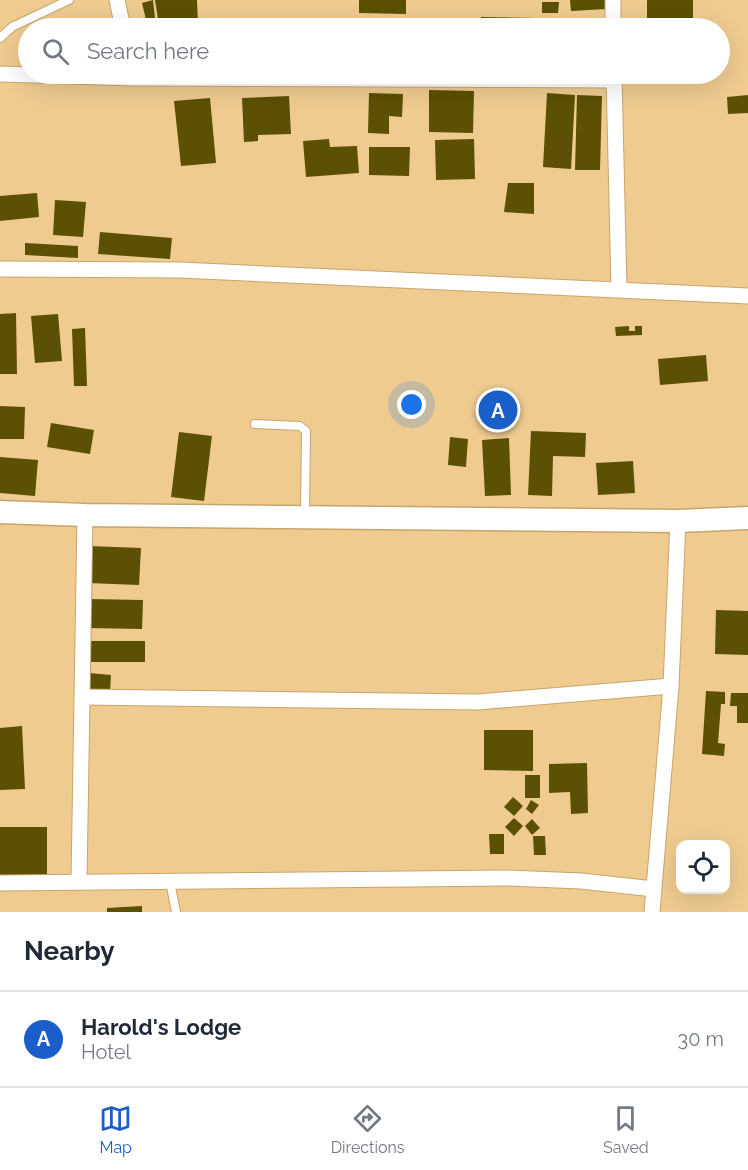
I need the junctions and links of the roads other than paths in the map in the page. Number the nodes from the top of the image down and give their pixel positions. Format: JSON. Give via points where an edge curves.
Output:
{"nodes":[{"id":1,"x":69,"y":0,"type":"edge"},
{"id":2,"x":117,"y":0,"type":"edge"},
{"id":3,"x":613,"y":0,"type":"edge"},
{"id":4,"x":31,"y":18,"type":"edge"},
{"id":5,"x":121,"y":18,"type":"edge"},
{"id":6,"x":613,"y":18,"type":"edge"},
{"id":7,"x":18,"y":24,"type":"edge"},
{"id":8,"x":0,"y":38,"type":"edge"},
{"id":9,"x":0,"y":74,"type":"edge"},
{"id":10,"x":18,"y":74,"type":"edge"},
{"id":11,"x":614,"y":84,"type":"edge"},
{"id":12,"x":0,"y":269,"type":"edge"},
{"id":13,"x":620,"y":289,"type":"junction"},
{"id":14,"x":748,"y":296,"type":"edge"},
{"id":15,"x":255,"y":424,"type":"dead end"},
{"id":16,"x":0,"y":512,"type":"edge"},
{"id":17,"x":85,"y":515,"type":"junction"},
{"id":18,"x":305,"y":517,"type":"junction"},
{"id":19,"x":748,"y":518,"type":"edge"},
{"id":20,"x":678,"y":521,"type":"junction"},
{"id":21,"x":671,"y":686,"type":"junction"},
{"id":22,"x":82,"y":697,"type":"junction"},
{"id":23,"x":79,"y":882,"type":"junction"},
{"id":24,"x":170,"y":882,"type":"junction"},
{"id":25,"x":0,"y":883,"type":"edge"},
{"id":26,"x":654,"y":889,"type":"junction"},
{"id":27,"x":176,"y":912,"type":"edge"},
{"id":28,"x":652,"y":912,"type":"edge"}],
"edges":[{"from":1,"to":4,"type":"lane"},
{"from":2,"to":5,"type":"street"},
{"from":3,"to":6,"type":"street"},
{"from":7,"to":8,"type":"lane"},
{"from":9,"to":10,"type":"street"},
{"from":11,"to":13,"type":"street"},
{"from":12,"to":13,"type":"street","via":[[180,270]]},
{"from":13,"to":14,"type":"street"},
{"from":15,"to":18,"type":"lane","via":[[300,426],[306,431]]},
{"from":16,"to":17,"type":"street"},
{"from":17,"to":18,"type":"street"},
{"from":17,"to":22,"type":"street"},
{"from":18,"to":20,"type":"street"},
{"from":19,"to":20,"type":"street"},
{"from":20,"to":21,"type":"street"},
{"from":21,"to":22,"type":"street","via":[[478,702]]},
{"from":21,"to":26,"type":"street"},
{"from":22,"to":23,"type":"street"},
{"from":23,"to":24,"type":"street"},
{"from":23,"to":25,"type":"street"},
{"from":24,"to":26,"type":"street","via":[[508,878]]},
{"from":24,"to":27,"type":"lane"},
{"from":26,"to":28,"type":"street"}]}
